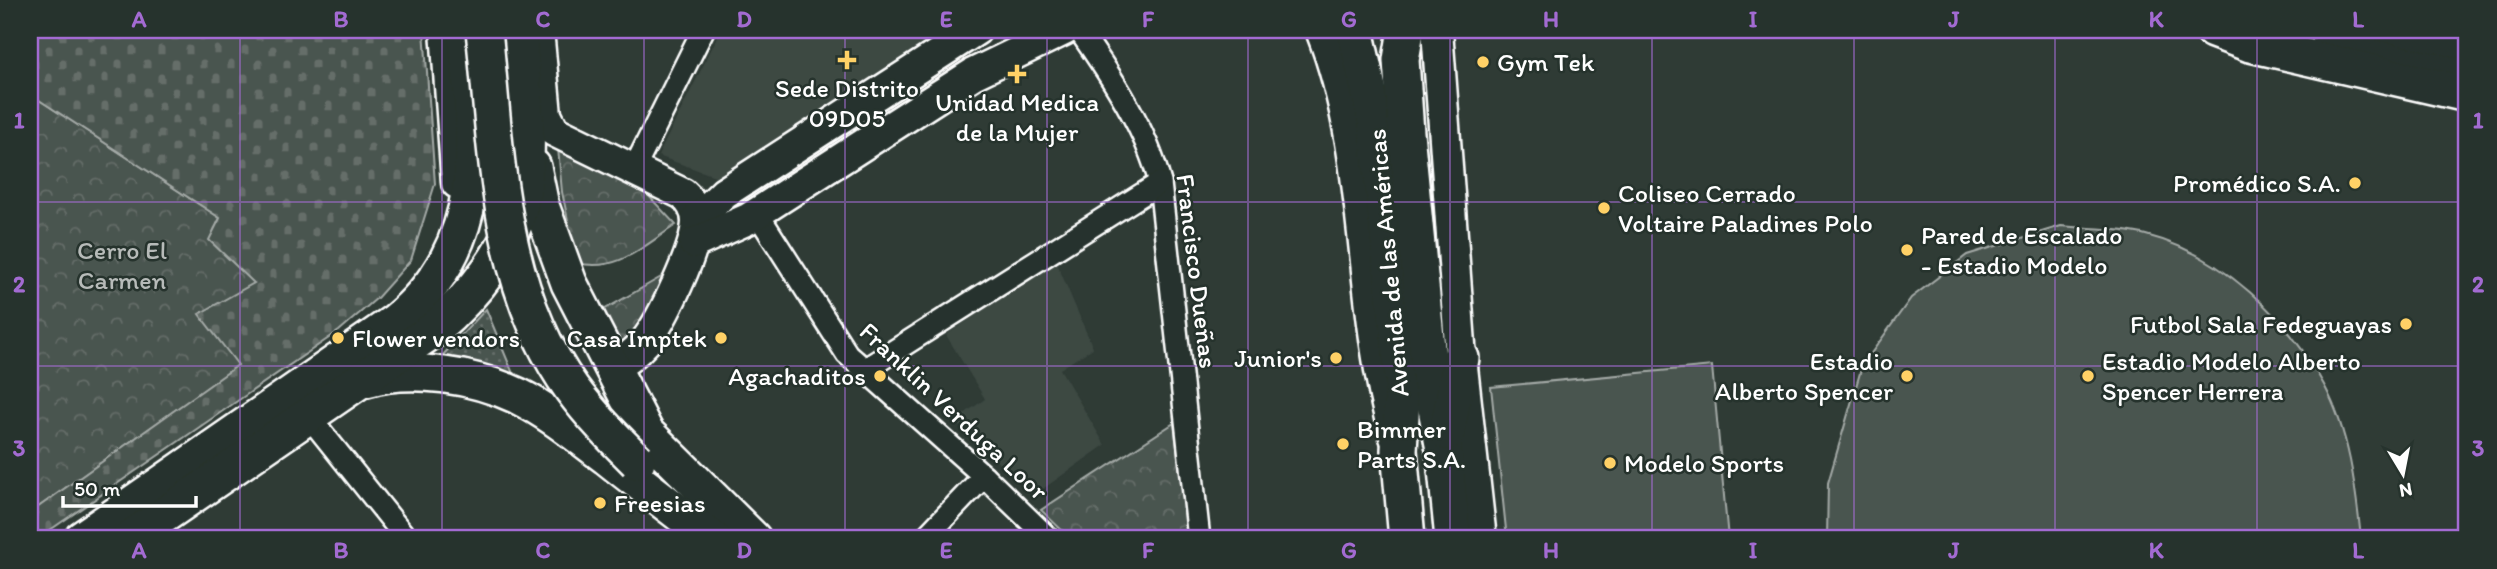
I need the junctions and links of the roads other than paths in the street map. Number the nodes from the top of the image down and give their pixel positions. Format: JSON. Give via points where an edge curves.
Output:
{"nodes":[{"id":1,"x":446,"y":30,"type":"edge"},
{"id":2,"x":466,"y":30,"type":"edge"},
{"id":3,"x":484,"y":30,"type":"edge"},
{"id":4,"x":518,"y":30,"type":"edge"},
{"id":5,"x":538,"y":30,"type":"edge"},
{"id":6,"x":703,"y":30,"type":"edge"},
{"id":7,"x":976,"y":30,"type":"edge"},
{"id":8,"x":1064,"y":30,"type":"edge"},
{"id":9,"x":1079,"y":30,"type":"edge"},
{"id":10,"x":1406,"y":30,"type":"edge"},
{"id":11,"x":2213,"y":30,"type":"edge"},
{"id":12,"x":2252,"y":30,"type":"edge"},
{"id":13,"x":1333,"y":34,"type":"edge"},
{"id":14,"x":1435,"y":36,"type":"edge"},
{"id":15,"x":2363,"y":40,"type":"edge"},
{"id":16,"x":2467,"y":51,"type":"edge"},
{"id":17,"x":2467,"y":75,"type":"edge"},
{"id":18,"x":524,"y":88,"type":"junction"},
{"id":19,"x":2467,"y":94,"type":"edge"},
{"id":20,"x":634,"y":169,"type":"junction"},
{"id":21,"x":1160,"y":183,"type":"junction"},
{"id":22,"x":757,"y":214,"type":"junction"},
{"id":23,"x":695,"y":231,"type":"junction"},
{"id":24,"x":443,"y":268,"type":"junction"},
{"id":25,"x":1407,"y":283,"type":"junction"},
{"id":26,"x":1461,"y":358,"type":"junction"},
{"id":27,"x":611,"y":369,"type":"junction"},
{"id":28,"x":864,"y":370,"type":"junction"},
{"id":29,"x":352,"y":383,"type":"junction"},
{"id":30,"x":307,"y":414,"type":"junction"},
{"id":31,"x":564,"y":424,"type":"junction"},
{"id":32,"x":1444,"y":449,"type":"junction"},
{"id":33,"x":1399,"y":450,"type":"junction"},
{"id":34,"x":984,"y":476,"type":"junction"},
{"id":35,"x":82,"y":539,"type":"edge"},
{"id":36,"x":129,"y":539,"type":"edge"},
{"id":37,"x":407,"y":539,"type":"edge"},
{"id":38,"x":715,"y":539,"type":"edge"},
{"id":39,"x":753,"y":539,"type":"edge"},
{"id":40,"x":924,"y":539,"type":"edge"},
{"id":41,"x":1049,"y":539,"type":"edge"},
{"id":42,"x":1199,"y":539,"type":"edge"},
{"id":43,"x":1408,"y":539,"type":"edge"},
{"id":44,"x":1452,"y":539,"type":"edge"},
{"id":45,"x":1481,"y":539,"type":"edge"}],
"edges":[{"from":1,"to":24,"type":"main road","via":[[457,171],[456,207]]},
{"from":2,"to":24,"type":"main road","via":[[475,122],[471,193]]},
{"from":3,"to":38,"type":"main road","bridge":true,"via":[[509,247],[520,289],[540,335],[572,388]]},
{"from":4,"to":18,"type":"main road"},
{"from":5,"to":20,"type":"main road","via":[[549,124],[559,134]]},
{"from":6,"to":20,"type":"street"},
{"from":7,"to":23,"type":"main road","via":[[724,193]]},
{"from":8,"to":22,"type":"main road","via":[[973,74]]},
{"from":9,"to":21,"type":"street","name":"Francisco Dueñas","via":[[1146,141]]},
{"from":10,"to":25,"type":"main road","name":"Avenida de las Américas","via":[[1401,60]]},
{"from":11,"to":19,"type":"main road","via":[[2279,51]]},
{"from":12,"to":15,"type":"main road"},
{"from":13,"to":25,"type":"main road","name":"Avenida de las Américas","via":[[1376,123]]},
{"from":13,"to":33,"type":"main road","via":[[1349,118],[1380,385]]},
{"from":14,"to":26,"type":"main road"},
{"from":15,"to":16,"type":"main road"},
{"from":15,"to":17,"type":"main road"},
{"from":18,"to":27,"type":"main road","via":[[541,206],[569,283]]},
{"from":18,"to":29,"type":"main road","via":[[523,193],[497,255],[471,294],[433,330]]},
{"from":20,"to":23,"type":"main road","via":[[692,203]]},
{"from":21,"to":28,"type":"street"},
{"from":21,"to":42,"type":"street","name":"Francisco Dueñas"},
{"from":22,"to":23,"type":"main road","via":[[728,230]]},
{"from":22,"to":28,"type":"street","name":"Franklin Verduga Loor","via":[[847,354]]},
{"from":23,"to":27,"type":"main road","via":[[649,336]]},
{"from":24,"to":35,"type":"main road","via":[[417,304],[395,322]]},
{"from":25,"to":32,"type":"main road","name":"Avenida de las Américas"},
{"from":25,"to":33,"type":"main road","name":"Avenida de las Américas"},
{"from":26,"to":32,"type":"main road"},
{"from":26,"to":45,"type":"main road"},
{"from":27,"to":31,"type":"main road","via":[[579,367],[560,376],[557,398]]},
{"from":27,"to":39,"type":"main road","via":[[654,444]]},
{"from":28,"to":34,"type":"street","name":"Franklin Verduga Loor"},
{"from":29,"to":30,"type":"main road"},
{"from":29,"to":31,"type":"main road","via":[[393,373],[467,380],[518,396]]},
{"from":30,"to":36,"type":"main road"},
{"from":30,"to":37,"type":"street"},
{"from":31,"to":38,"type":"main road"},
{"from":32,"to":44,"type":"main road","name":"Avenida de las Américas"},
{"from":33,"to":43,"type":"main road","name":"Avenida de las Américas"},
{"from":34,"to":40,"type":"street"},
{"from":34,"to":41,"type":"street","name":"Franklin Verduga Loor"}]}
